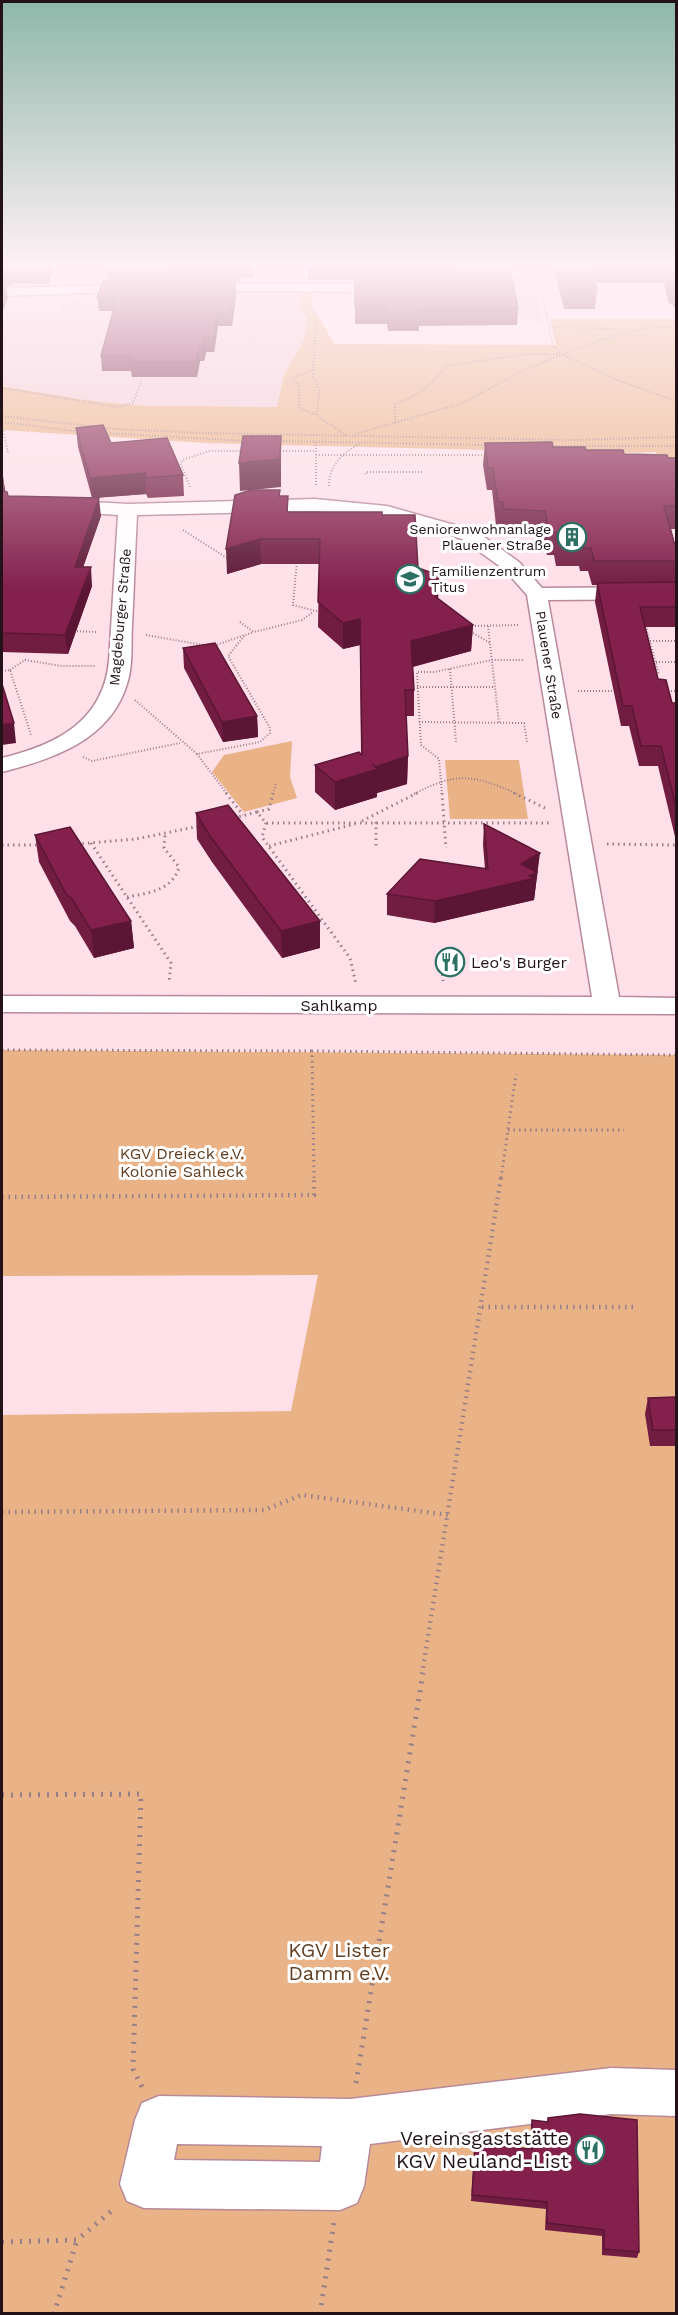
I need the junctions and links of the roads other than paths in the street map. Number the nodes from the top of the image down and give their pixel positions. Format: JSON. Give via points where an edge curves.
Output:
{"nodes":[{"id":1,"x":2,"y":502,"type":"edge"},
{"id":2,"x":128,"y":510,"type":"junction"},
{"id":3,"x":676,"y":593,"type":"edge"},
{"id":4,"x":537,"y":594,"type":"junction"},
{"id":5,"x":2,"y":765,"type":"edge"},
{"id":6,"x":2,"y":1004,"type":"edge"},
{"id":7,"x":607,"y":1006,"type":"junction"},
{"id":8,"x":676,"y":1006,"type":"edge"},
{"id":9,"x":676,"y":2092,"type":"edge"},
{"id":10,"x":350,"y":2123,"type":"junction"}],
"edges":[{"from":1,"to":2,"type":"street","name":"Plauener Straße"},
{"from":2,"to":4,"type":"street","name":"Plauener Straße","via":[[323,506],[387,512],[469,535],[512,566]]},
{"from":2,"to":5,"type":"street","name":"Magdeburger Straße","via":[[118,674],[111,700],[96,719],[60,746]]},
{"from":3,"to":4,"type":"street"},
{"from":4,"to":7,"type":"street","name":"Plauener Straße"},
{"from":6,"to":7,"type":"street","name":"Sahlkamp"},
{"from":7,"to":8,"type":"street","name":"Sahlkamp"},
{"from":9,"to":10,"type":"street","via":[[611,2091]]},
{"from":10,"to":10,"type":"street","via":[[340,2186],[144,2184],[159,2120]]}]}
